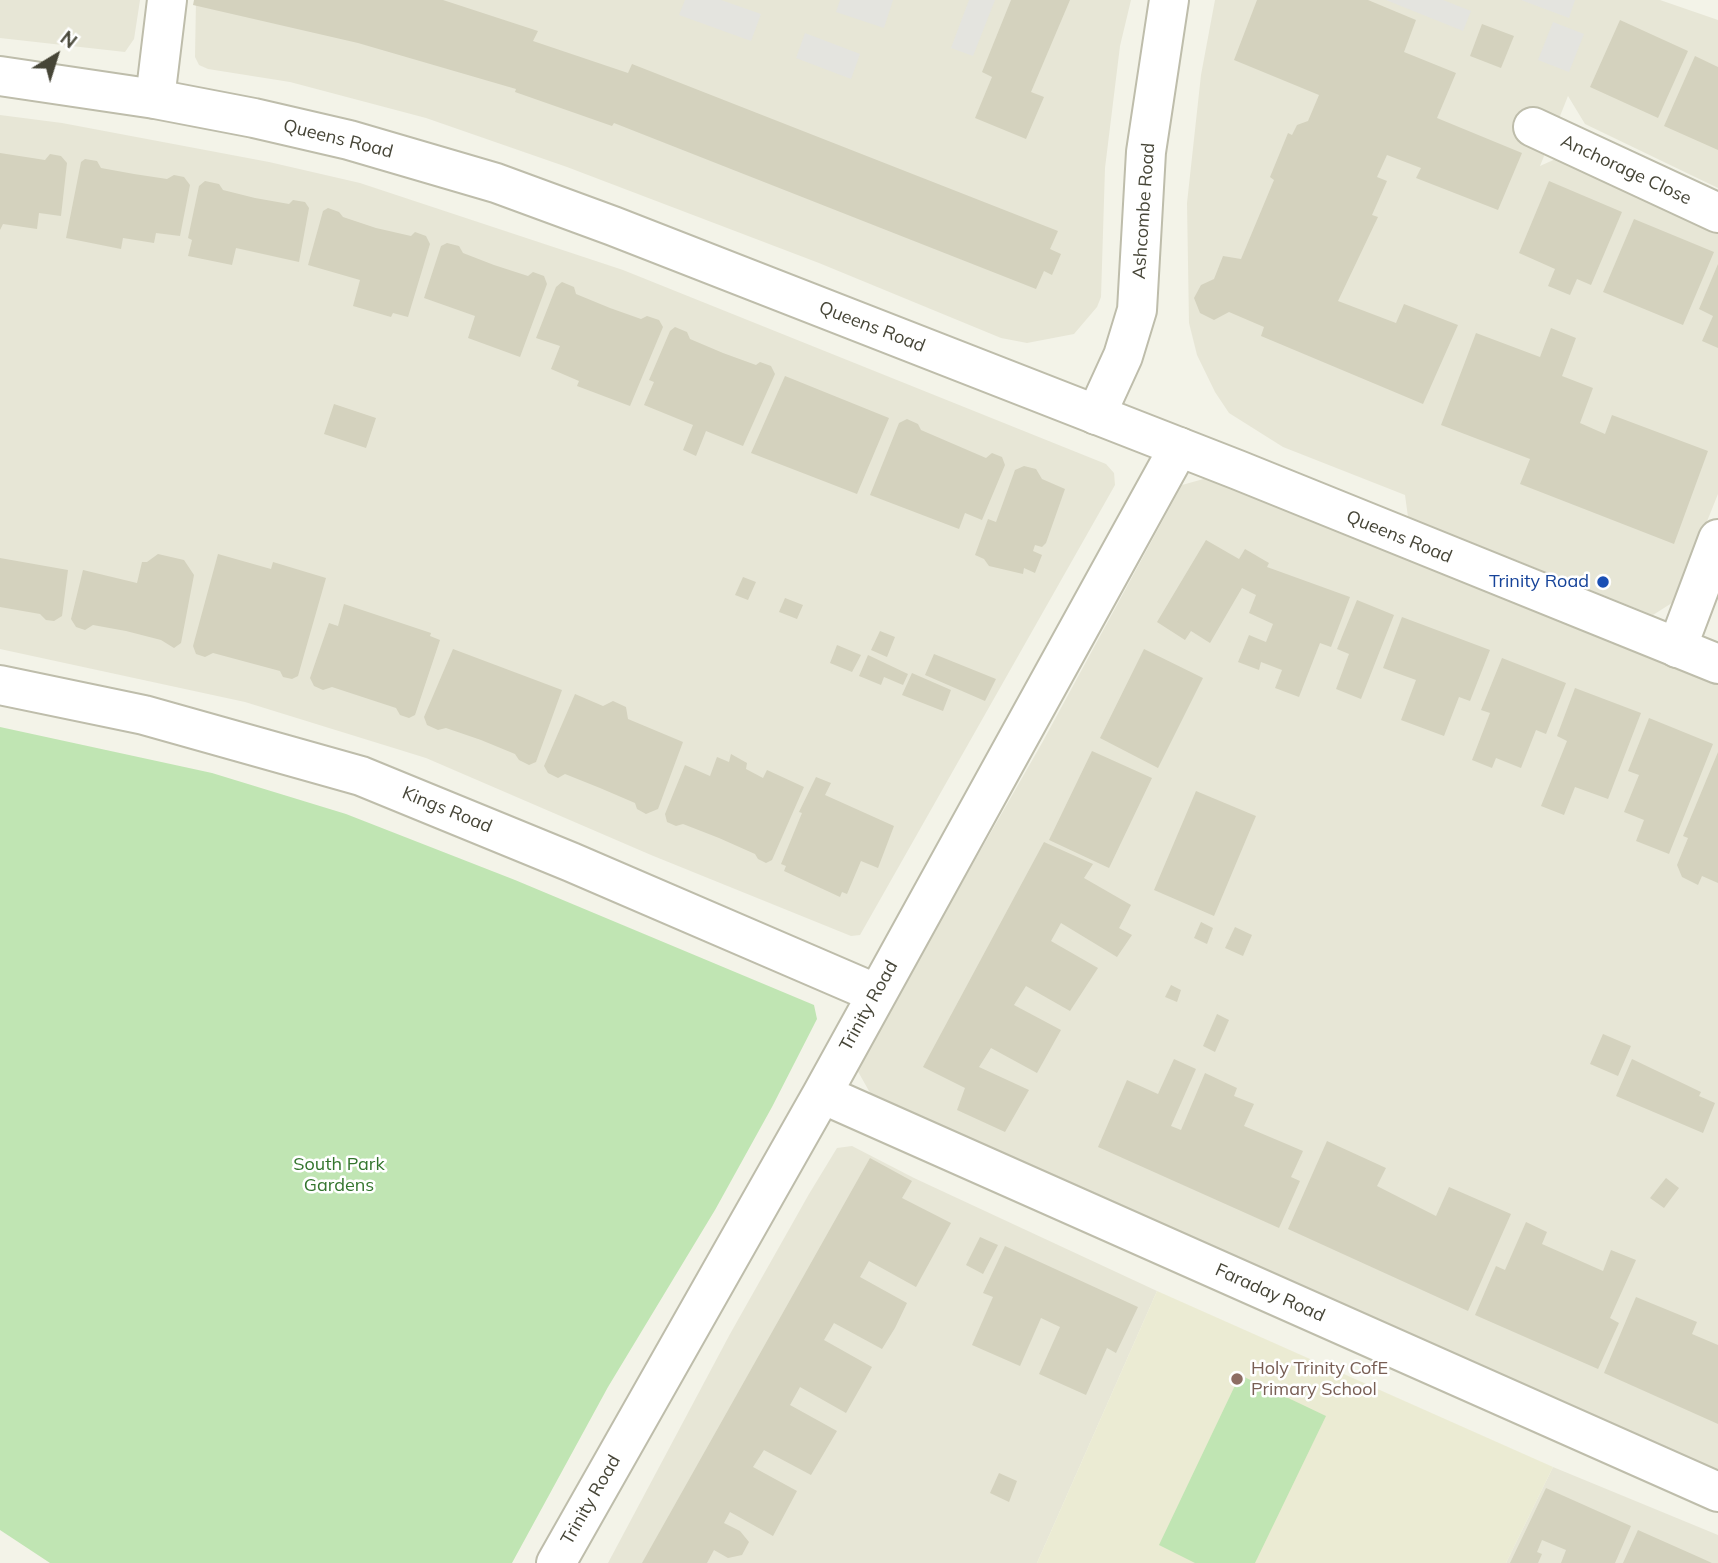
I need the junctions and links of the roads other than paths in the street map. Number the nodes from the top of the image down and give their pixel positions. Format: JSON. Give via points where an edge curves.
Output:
{"nodes":[{"id":1,"x":167,"y":0,"type":"edge"},
{"id":2,"x":1169,"y":0,"type":"edge"},
{"id":3,"x":0,"y":76,"type":"edge"},
{"id":4,"x":155,"y":99,"type":"junction"},
{"id":5,"x":1533,"y":127,"type":"dead end"},
{"id":6,"x":1718,"y":213,"type":"edge"},
{"id":7,"x":1096,"y":415,"type":"junction"},
{"id":8,"x":1179,"y":447,"type":"junction"},
{"id":9,"x":1718,"y":539,"type":"edge"},
{"id":10,"x":1677,"y":648,"type":"junction"},
{"id":11,"x":1718,"y":664,"type":"edge"},
{"id":12,"x":0,"y":685,"type":"edge"},
{"id":13,"x":875,"y":993,"type":"junction"},
{"id":14,"x":822,"y":1094,"type":"junction"},
{"id":15,"x":1718,"y":1492,"type":"edge"},
{"id":16,"x":556,"y":1563,"type":"edge"}],
"edges":[{"from":1,"to":4,"type":"street"},
{"from":2,"to":7,"type":"street","name":"Ashcombe Road","via":[[1152,109],[1137,310],[1123,356]]},
{"from":3,"to":4,"type":"street","name":"Queens Road"},
{"from":4,"to":7,"type":"street","name":"Queens Road","via":[[349,141],[496,183]]},
{"from":5,"to":6,"type":"street","name":"Anchorage Close"},
{"from":7,"to":8,"type":"street","name":"Queens Road"},
{"from":8,"to":10,"type":"street","name":"Queens Road"},
{"from":8,"to":13,"type":"street","name":"Trinity Road"},
{"from":9,"to":10,"type":"street"},
{"from":10,"to":11,"type":"street","name":"Queens Road"},
{"from":12,"to":13,"type":"street","name":"Kings Road","via":[[144,715],[360,776]]},
{"from":13,"to":14,"type":"street","name":"Trinity Road"},
{"from":14,"to":15,"type":"street","name":"Faraday Road"},
{"from":14,"to":16,"type":"street","name":"Trinity Road"}]}
